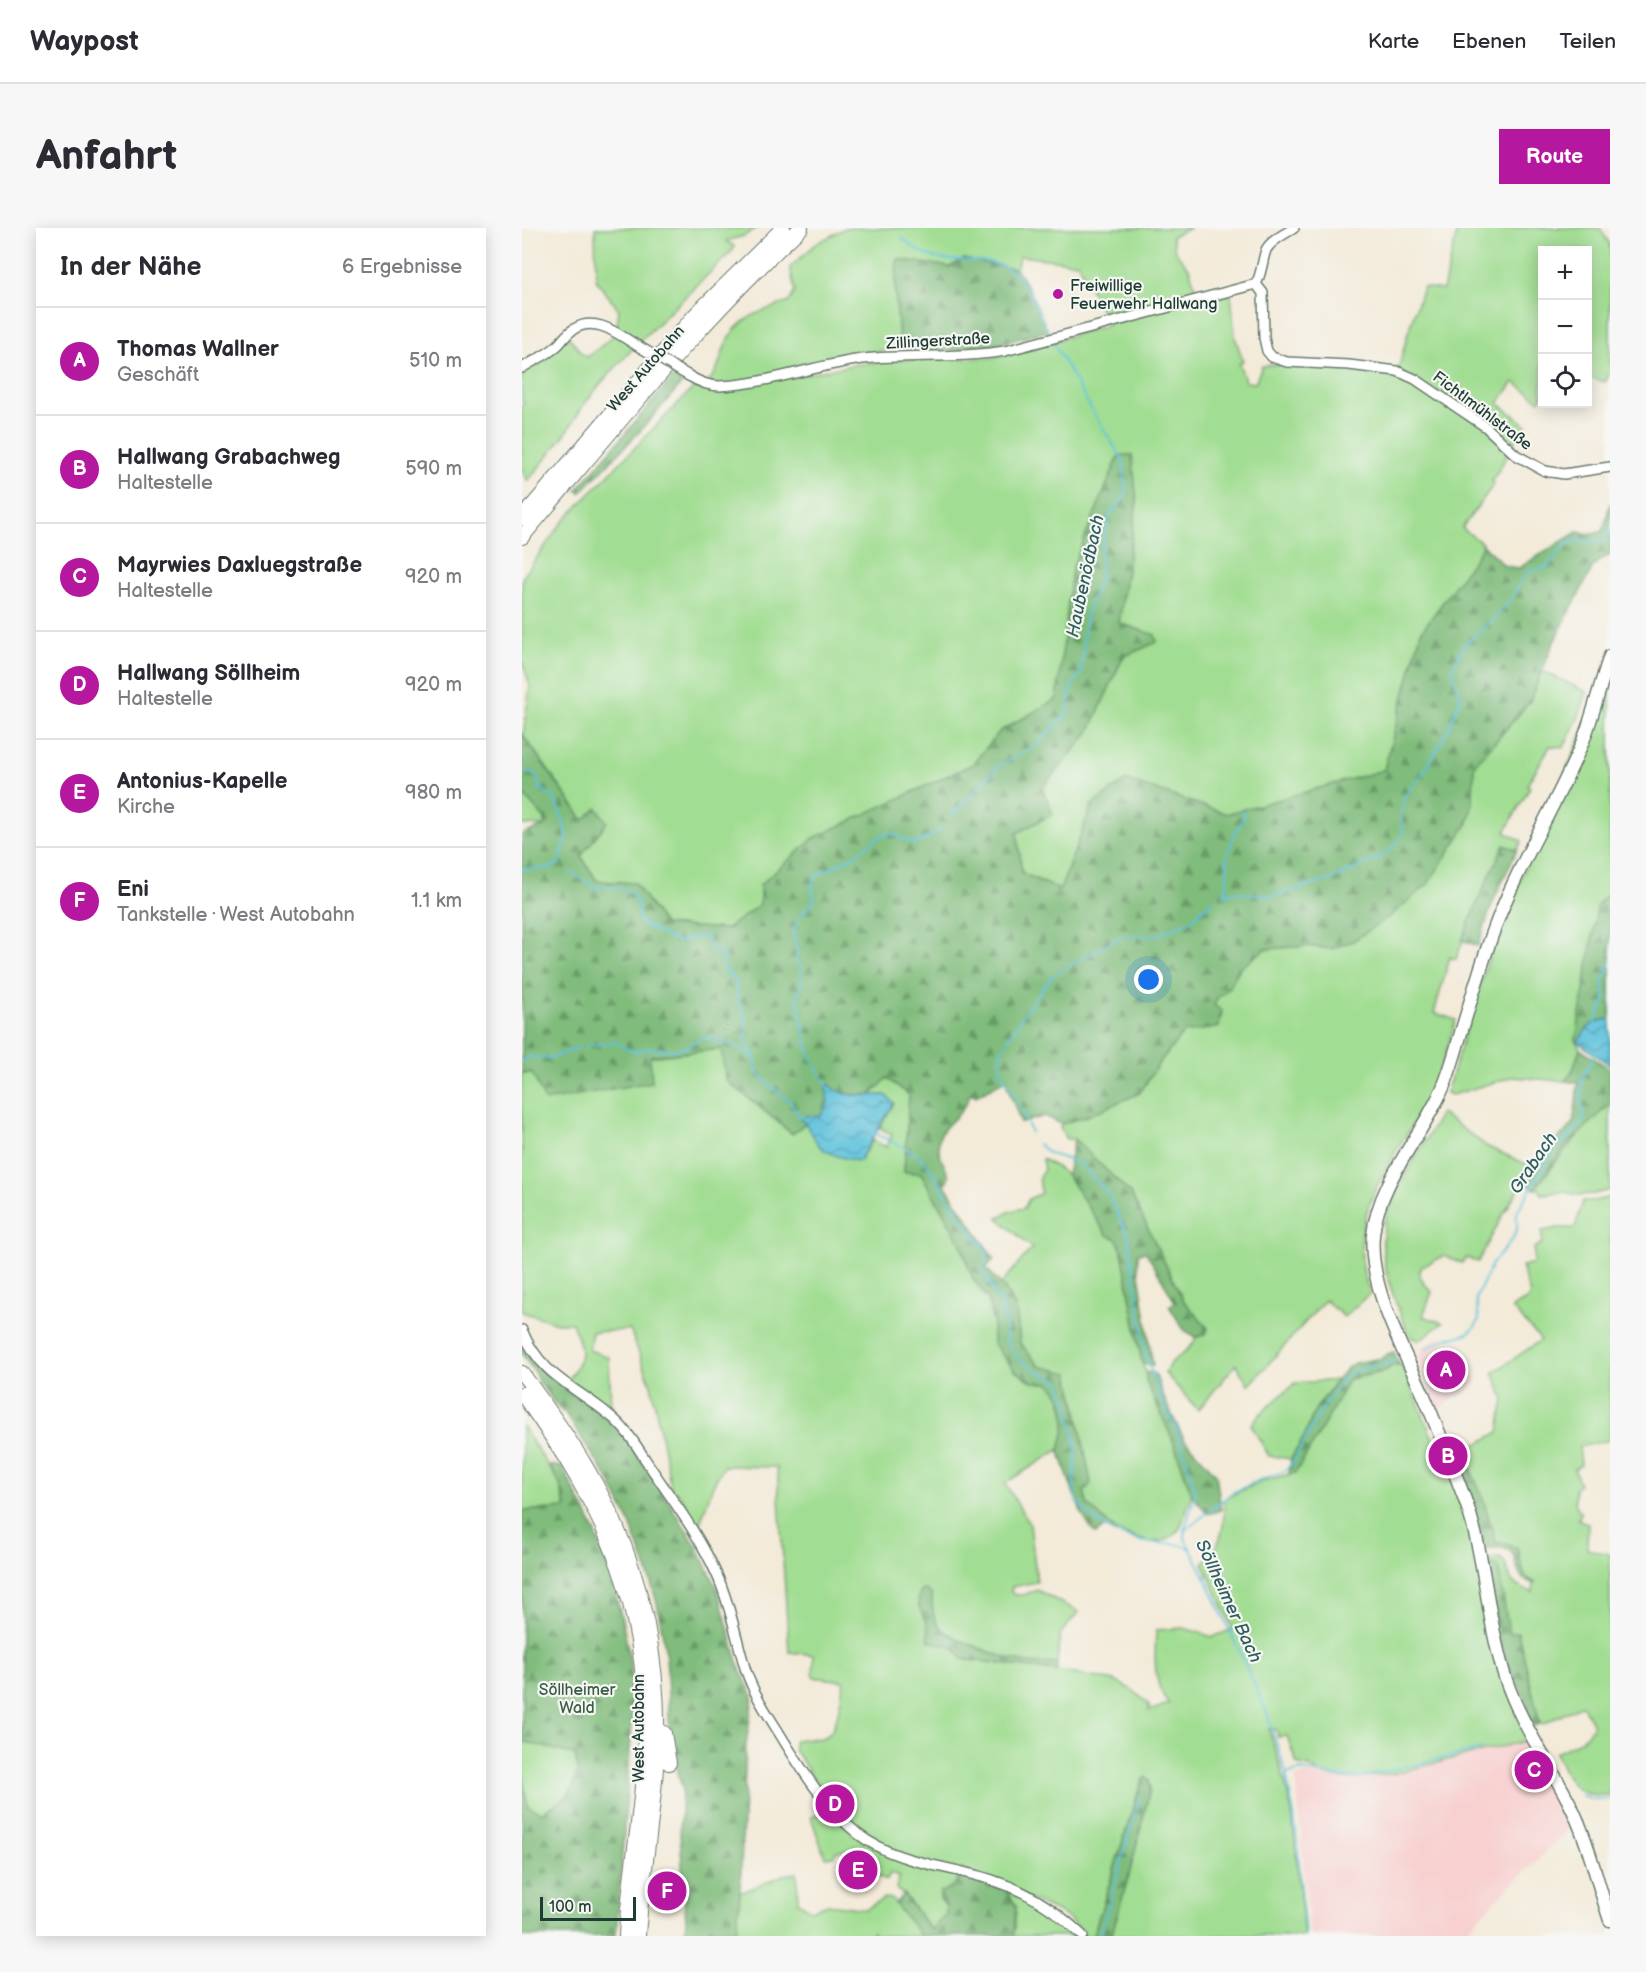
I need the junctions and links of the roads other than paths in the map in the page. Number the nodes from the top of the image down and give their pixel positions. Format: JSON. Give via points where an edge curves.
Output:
{"nodes":[{"id":1,"x":783,"y":228,"type":"edge"},
{"id":2,"x":801,"y":228,"type":"edge"},
{"id":3,"x":1294,"y":228,"type":"edge"},
{"id":4,"x":1256,"y":284,"type":"junction"},
{"id":5,"x":522,"y":368,"type":"edge"},
{"id":6,"x":1610,"y":467,"type":"edge"},
{"id":7,"x":522,"y":518,"type":"edge"},
{"id":8,"x":522,"y":537,"type":"edge"},
{"id":9,"x":1610,"y":656,"type":"edge"},
{"id":10,"x":522,"y":1330,"type":"edge"},
{"id":11,"x":522,"y":1373,"type":"edge"},
{"id":12,"x":522,"y":1394,"type":"edge"},
{"id":13,"x":658,"y":1714,"type":"junction"},
{"id":14,"x":669,"y":1763,"type":"dead end"},
{"id":15,"x":1610,"y":1920,"type":"edge"},
{"id":16,"x":626,"y":1936,"type":"edge"},
{"id":17,"x":638,"y":1936,"type":"edge"},
{"id":18,"x":1083,"y":1936,"type":"edge"}],
"edges":[{"from":1,"to":7,"type":"highway","name":"West Autobahn","via":[[695,315]]},
{"from":2,"to":8,"type":"highway","name":"West Autobahn","via":[[706,321]]},
{"from":3,"to":4,"type":"street","via":[[1266,250]]},
{"from":4,"to":5,"type":"street","name":"Zillingerstraße","bridge":true,"via":[[977,356],[862,359],[722,386],[689,376],[599,324],[573,329],[550,352]]},
{"from":4,"to":6,"type":"street","name":"Fichtlmühlstraße","via":[[1263,293],[1264,338],[1272,357],[1287,362],[1397,371],[1415,379],[1486,427],[1516,455],[1545,471],[1564,474]]},
{"from":9,"to":15,"type":"main road","via":[[1584,738],[1500,914],[1449,1072],[1389,1184],[1379,1206],[1372,1239],[1373,1268],[1380,1293],[1472,1522],[1506,1680],[1531,1737],[1577,1822]]},
{"from":10,"to":18,"type":"street","via":[[535,1355],[553,1375],[609,1415],[642,1453],[718,1577],[745,1670],[758,1697],[792,1753],[838,1815],[872,1844],[903,1858],[996,1881],[1024,1893],[1058,1914]]},
{"from":11,"to":13,"type":"highway","name":"West Autobahn","via":[[586,1467],[624,1544],[650,1631]]},
{"from":12,"to":16,"type":"highway","name":"West Autobahn","via":[[588,1496],[632,1605],[641,1655],[646,1727]]},
{"from":13,"to":14,"type":"highway","via":[[664,1724]]},
{"from":13,"to":17,"type":"highway","name":"West Autobahn"}]}
